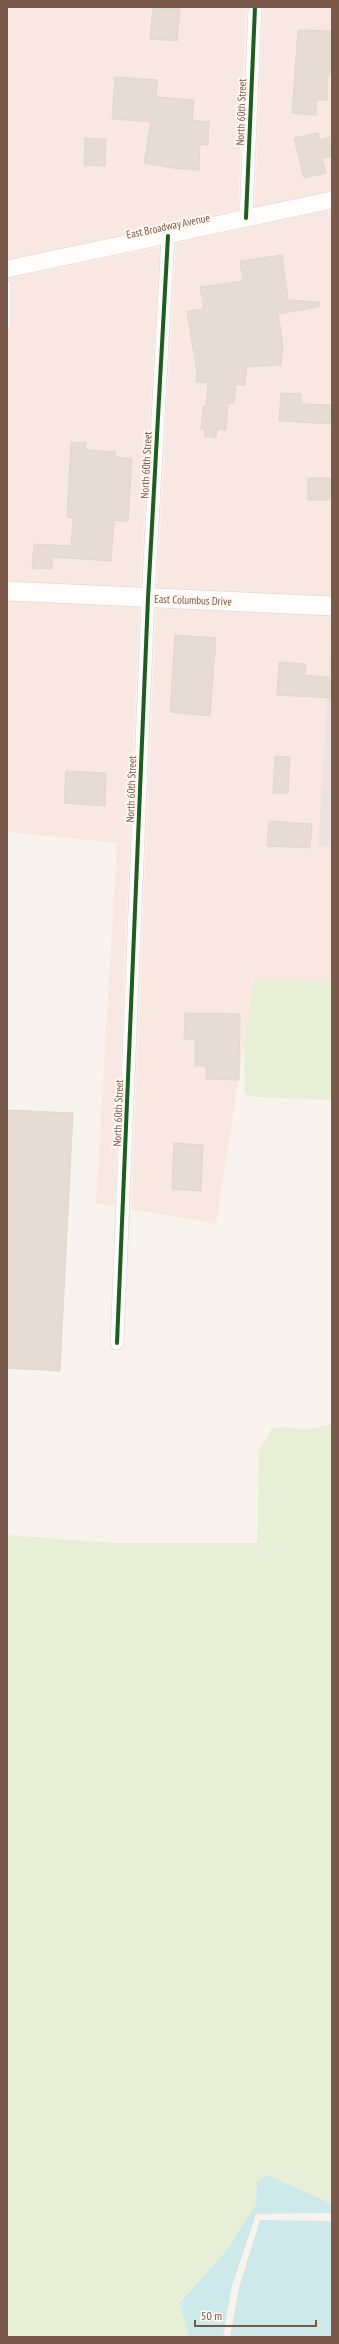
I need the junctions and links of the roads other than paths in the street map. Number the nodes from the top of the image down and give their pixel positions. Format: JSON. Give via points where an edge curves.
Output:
{"nodes":[{"id":1,"x":255,"y":7,"type":"edge"},
{"id":2,"x":332,"y":200,"type":"edge"},
{"id":3,"x":246,"y":218,"type":"junction"},
{"id":4,"x":168,"y":236,"type":"junction"},
{"id":5,"x":7,"y":269,"type":"edge"},
{"id":6,"x":7,"y":285,"type":"edge"},
{"id":7,"x":7,"y":325,"type":"edge"},
{"id":8,"x":7,"y":591,"type":"edge"},
{"id":9,"x":148,"y":598,"type":"junction"},
{"id":10,"x":332,"y":606,"type":"edge"},
{"id":11,"x":117,"y":1343,"type":"dead end"}],
"edges":[{"from":1,"to":3,"type":"street","name":"North 60th Street"},
{"from":2,"to":3,"type":"street","name":"East Broadway Avenue"},
{"from":3,"to":4,"type":"street","name":"East Broadway Avenue"},
{"from":4,"to":5,"type":"street","name":"East Broadway Avenue"},
{"from":4,"to":9,"type":"street","name":"North 60th Street"},
{"from":6,"to":7,"type":"lane"},
{"from":8,"to":9,"type":"main road","name":"East Columbus Drive"},
{"from":9,"to":10,"type":"main road","name":"East Columbus Drive"},
{"from":9,"to":11,"type":"street","name":"North 60th Street"}]}
